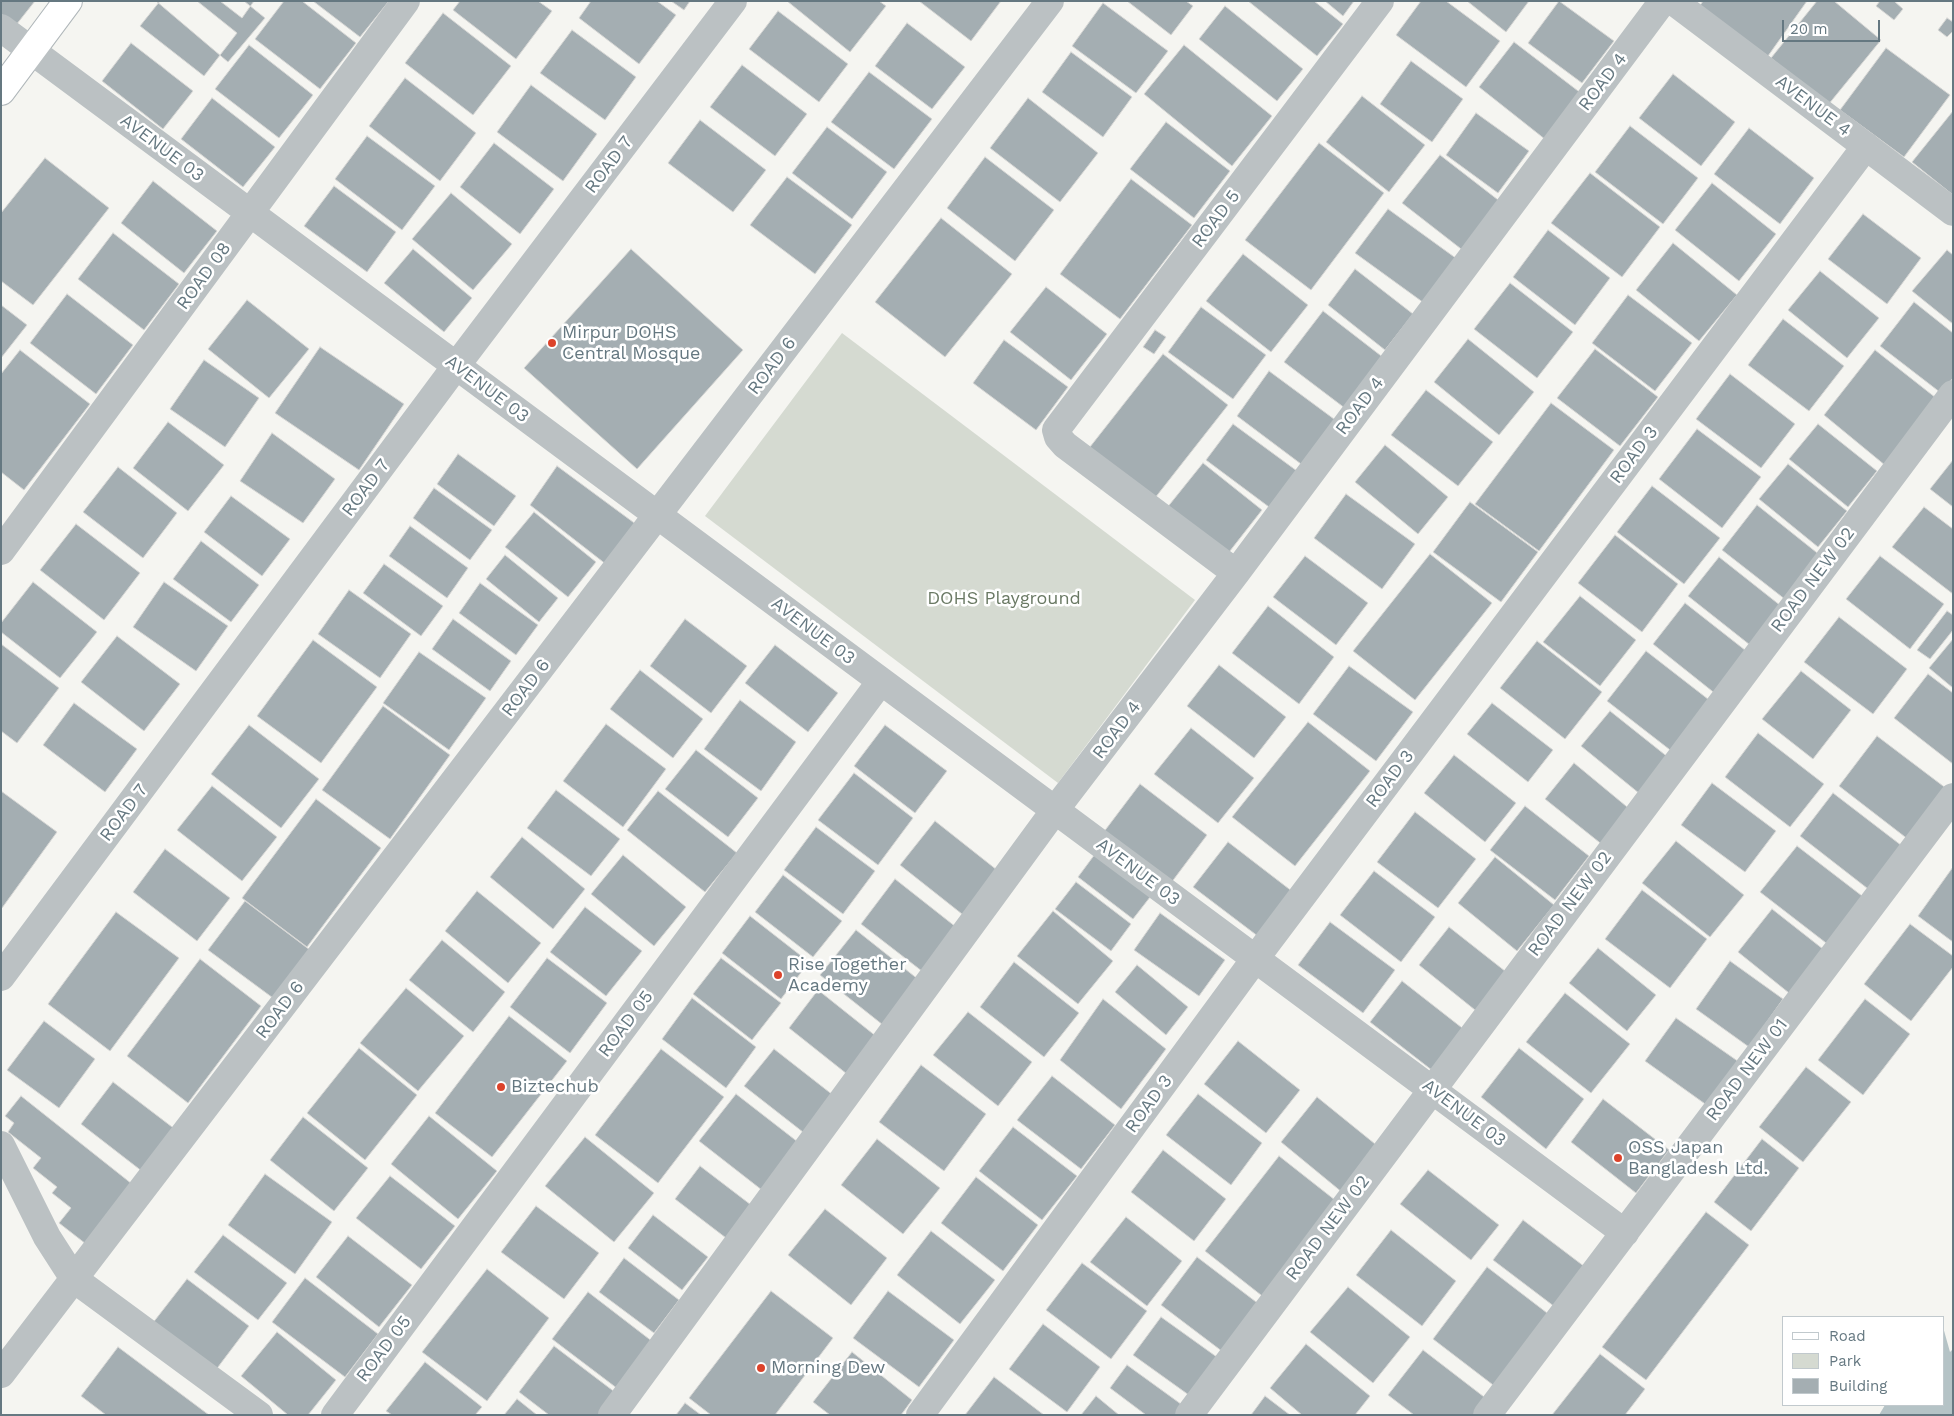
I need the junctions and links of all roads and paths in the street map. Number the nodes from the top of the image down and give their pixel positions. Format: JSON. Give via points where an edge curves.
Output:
{"nodes":[{"id":1,"x":68,"y":1,"type":"edge"},
{"id":2,"x":406,"y":1,"type":"edge"},
{"id":3,"x":733,"y":1,"type":"edge"},
{"id":4,"x":1050,"y":1,"type":"edge"},
{"id":5,"x":1380,"y":1,"type":"edge"},
{"id":6,"x":1663,"y":1,"type":"edge"},
{"id":7,"x":1673,"y":1,"type":"edge"},
{"id":8,"x":1,"y":28,"type":"edge"},
{"id":9,"x":31,"y":51,"type":"junction"},
{"id":10,"x":1,"y":91,"type":"edge"},
{"id":11,"x":1866,"y":146,"type":"junction"},
{"id":12,"x":1953,"y":212,"type":"edge"},
{"id":13,"x":250,"y":213,"type":"junction"},
{"id":14,"x":456,"y":366,"type":"junction"},
{"id":15,"x":1953,"y":394,"type":"edge"},
{"id":16,"x":657,"y":516,"type":"junction"},
{"id":17,"x":1,"y":552,"type":"edge"},
{"id":18,"x":1236,"y":573,"type":"junction"},
{"id":19,"x":881,"y":681,"type":"junction"},
{"id":20,"x":1953,"y":797,"type":"edge"},
{"id":21,"x":1055,"y":810,"type":"junction"},
{"id":22,"x":1255,"y":959,"type":"junction"},
{"id":23,"x":1,"y":977,"type":"edge"},
{"id":24,"x":1431,"y":1089,"type":"junction"},
{"id":25,"x":1,"y":1145,"type":"edge"},
{"id":26,"x":1624,"y":1233,"type":"junction"},
{"id":27,"x":74,"y":1279,"type":"junction"},
{"id":28,"x":1,"y":1374,"type":"edge"},
{"id":29,"x":259,"y":1415,"type":"edge"},
{"id":30,"x":335,"y":1415,"type":"edge"},
{"id":31,"x":612,"y":1415,"type":"edge"},
{"id":32,"x":920,"y":1415,"type":"edge"},
{"id":33,"x":1189,"y":1415,"type":"edge"},
{"id":34,"x":1487,"y":1415,"type":"edge"}],
"edges":[{"from":1,"to":9,"type":"main road"},
{"from":2,"to":13,"type":"street","name":"ROAD 08"},
{"from":3,"to":14,"type":"street","name":"ROAD 7"},
{"from":4,"to":16,"type":"street","name":"ROAD 6"},
{"from":5,"to":18,"type":"street","name":"ROAD 5","via":[[1056,430],[1065,445]]},
{"from":6,"to":18,"type":"street","name":"ROAD 4"},
{"from":7,"to":11,"type":"street","name":"AVENUE 4"},
{"from":8,"to":9,"type":"street","name":"AVENUE 03"},
{"from":9,"to":10,"type":"main road"},
{"from":9,"to":13,"type":"street","name":"AVENUE 03"},
{"from":11,"to":12,"type":"street","name":"AVENUE 4"},
{"from":11,"to":22,"type":"street","name":"ROAD 3"},
{"from":13,"to":14,"type":"street","name":"AVENUE 03"},
{"from":13,"to":17,"type":"street","name":"ROAD 08"},
{"from":14,"to":16,"type":"street","name":"AVENUE 03"},
{"from":14,"to":23,"type":"street","name":"ROAD 7"},
{"from":15,"to":24,"type":"street","name":"ROAD NEW 02"},
{"from":16,"to":19,"type":"street","name":"AVENUE 03"},
{"from":16,"to":27,"type":"street","name":"ROAD 6"},
{"from":18,"to":21,"type":"street","name":"ROAD 4"},
{"from":19,"to":21,"type":"street","name":"AVENUE 03"},
{"from":19,"to":30,"type":"street","name":"ROAD 05"},
{"from":20,"to":26,"type":"street","name":"ROAD NEW 01"},
{"from":21,"to":22,"type":"street","name":"AVENUE 03"},
{"from":21,"to":31,"type":"street","name":"ROAD 4"},
{"from":22,"to":24,"type":"street","name":"AVENUE 03"},
{"from":22,"to":32,"type":"street","name":"ROAD 3"},
{"from":24,"to":26,"type":"street","name":"AVENUE 03"},
{"from":24,"to":33,"type":"street","name":"ROAD NEW 02"},
{"from":25,"to":27,"type":"street","via":[[47,1237]]},
{"from":26,"to":34,"type":"street","name":"ROAD NEW 01"},
{"from":27,"to":28,"type":"street","name":"ROAD 6"},
{"from":27,"to":29,"type":"street"}]}
